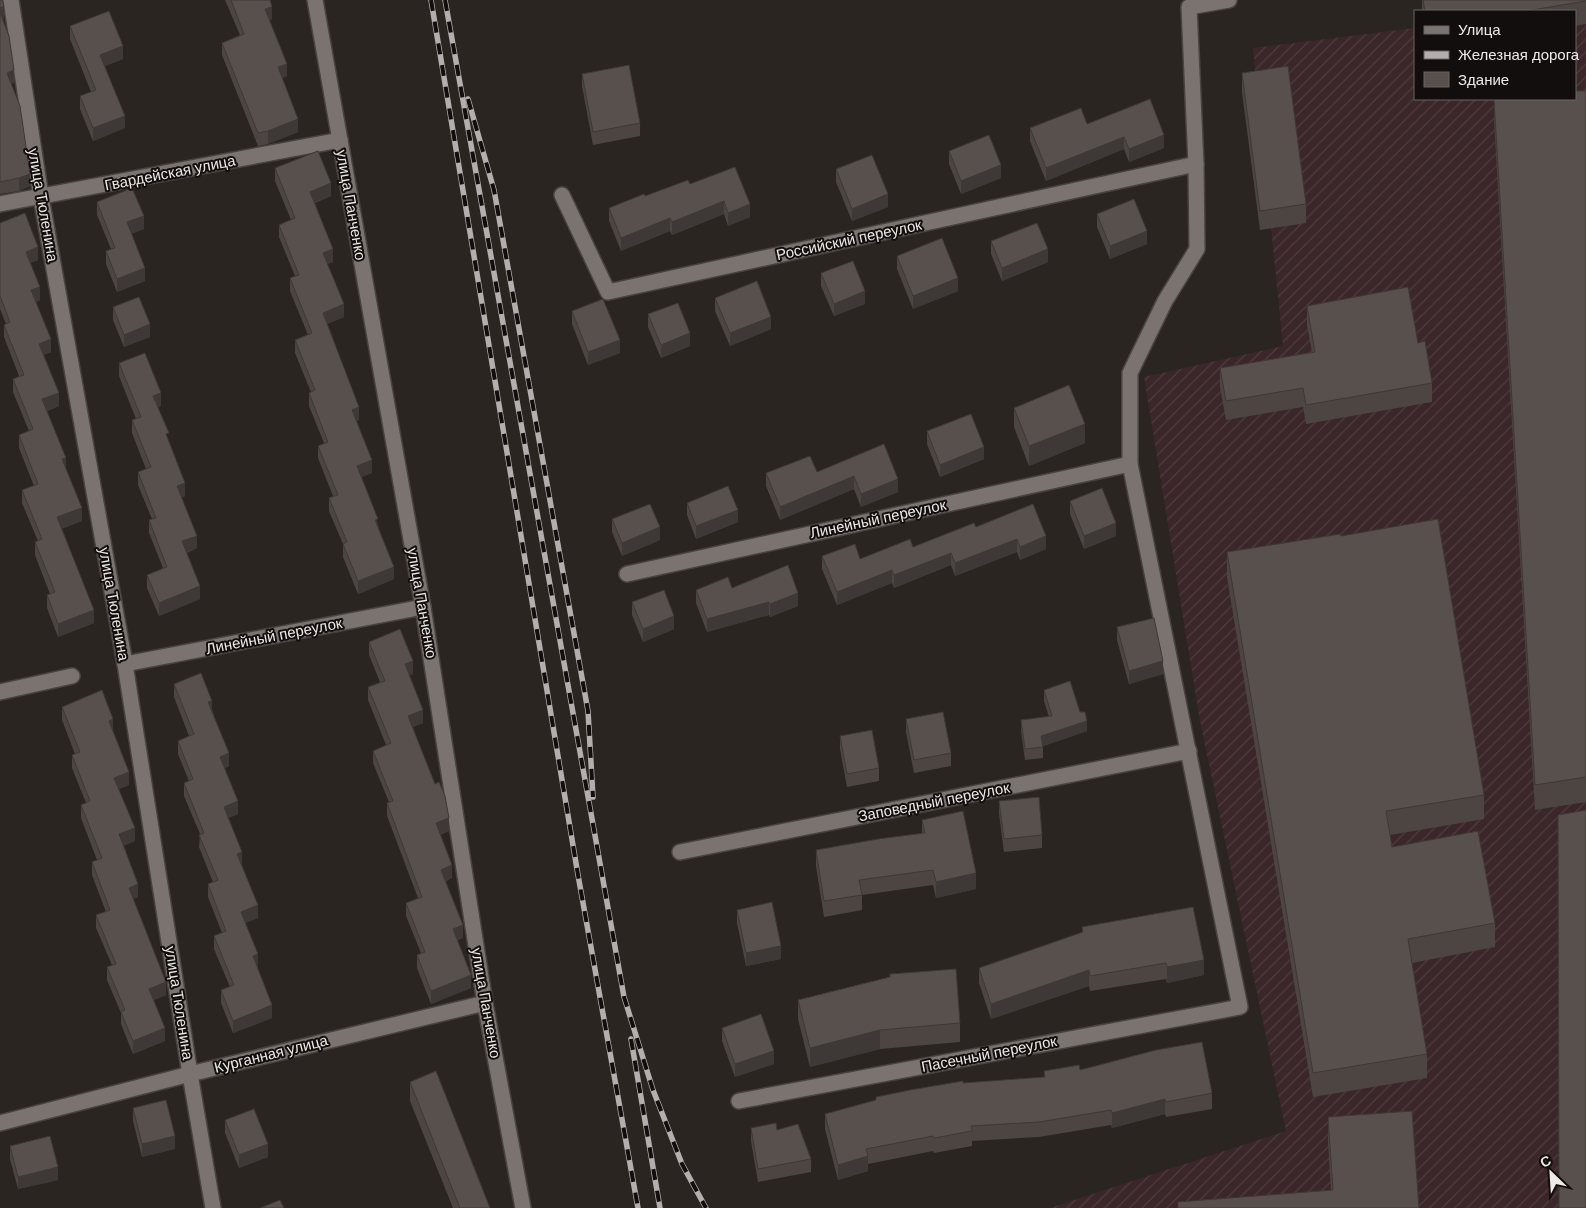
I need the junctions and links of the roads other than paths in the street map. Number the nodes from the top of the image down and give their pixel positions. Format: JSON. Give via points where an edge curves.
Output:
{"nodes":[{"id":1,"x":10,"y":0,"type":"edge"},
{"id":2,"x":315,"y":0,"type":"edge"},
{"id":3,"x":1229,"y":0,"type":"edge"},
{"id":4,"x":340,"y":140,"type":"junction"},
{"id":5,"x":1196,"y":164,"type":"junction"},
{"id":6,"x":562,"y":195,"type":"dead end"},
{"id":7,"x":41,"y":197,"type":"junction"},
{"id":8,"x":0,"y":204,"type":"edge"},
{"id":9,"x":1130,"y":464,"type":"junction"},
{"id":10,"x":627,"y":574,"type":"dead end"},
{"id":11,"x":423,"y":607,"type":"junction"},
{"id":12,"x":125,"y":664,"type":"junction"},
{"id":13,"x":72,"y":676,"type":"dead end"},
{"id":14,"x":0,"y":692,"type":"edge"},
{"id":15,"x":1188,"y":752,"type":"junction"},
{"id":16,"x":680,"y":852,"type":"dead end"},
{"id":17,"x":485,"y":1002,"type":"junction"},
{"id":18,"x":190,"y":1074,"type":"junction"},
{"id":19,"x":739,"y":1101,"type":"dead end"},
{"id":20,"x":0,"y":1123,"type":"edge"},
{"id":21,"x":213,"y":1208,"type":"edge"},
{"id":22,"x":523,"y":1208,"type":"edge"}],
"edges":[{"from":1,"to":7,"type":"street","name":"улица Тюленина"},
{"from":2,"to":4,"type":"street","name":"улица Панченко"},
{"from":3,"to":5,"type":"street","via":[[1189,6]]},
{"from":4,"to":7,"type":"street","name":"Гвардейская улица"},
{"from":4,"to":11,"type":"street","name":"улица Панченко"},
{"from":5,"to":6,"type":"street","name":"Российский переулок","via":[[608,292]]},
{"from":5,"to":9,"type":"street","via":[[1196,249],[1165,301],[1130,373]]},
{"from":7,"to":8,"type":"street","name":"Гвардейская улица"},
{"from":7,"to":12,"type":"street","name":"улица Тюленина"},
{"from":9,"to":10,"type":"street","name":"Линейный переулок"},
{"from":9,"to":15,"type":"street"},
{"from":11,"to":12,"type":"street","name":"Линейный переулок"},
{"from":11,"to":17,"type":"street","name":"улица Панченко"},
{"from":12,"to":18,"type":"street","name":"улица Тюленина"},
{"from":13,"to":14,"type":"street"},
{"from":15,"to":16,"type":"street","name":"Заповедный переулок"},
{"from":15,"to":19,"type":"street","name":"Пасечный переулок","via":[[1240,1007]]},
{"from":17,"to":18,"type":"street","name":"Курганная улица"},
{"from":17,"to":22,"type":"street","name":"улица Панченко"},
{"from":18,"to":20,"type":"street","name":"Курганная улица"},
{"from":18,"to":21,"type":"street","name":"улица Тюленина"}]}
